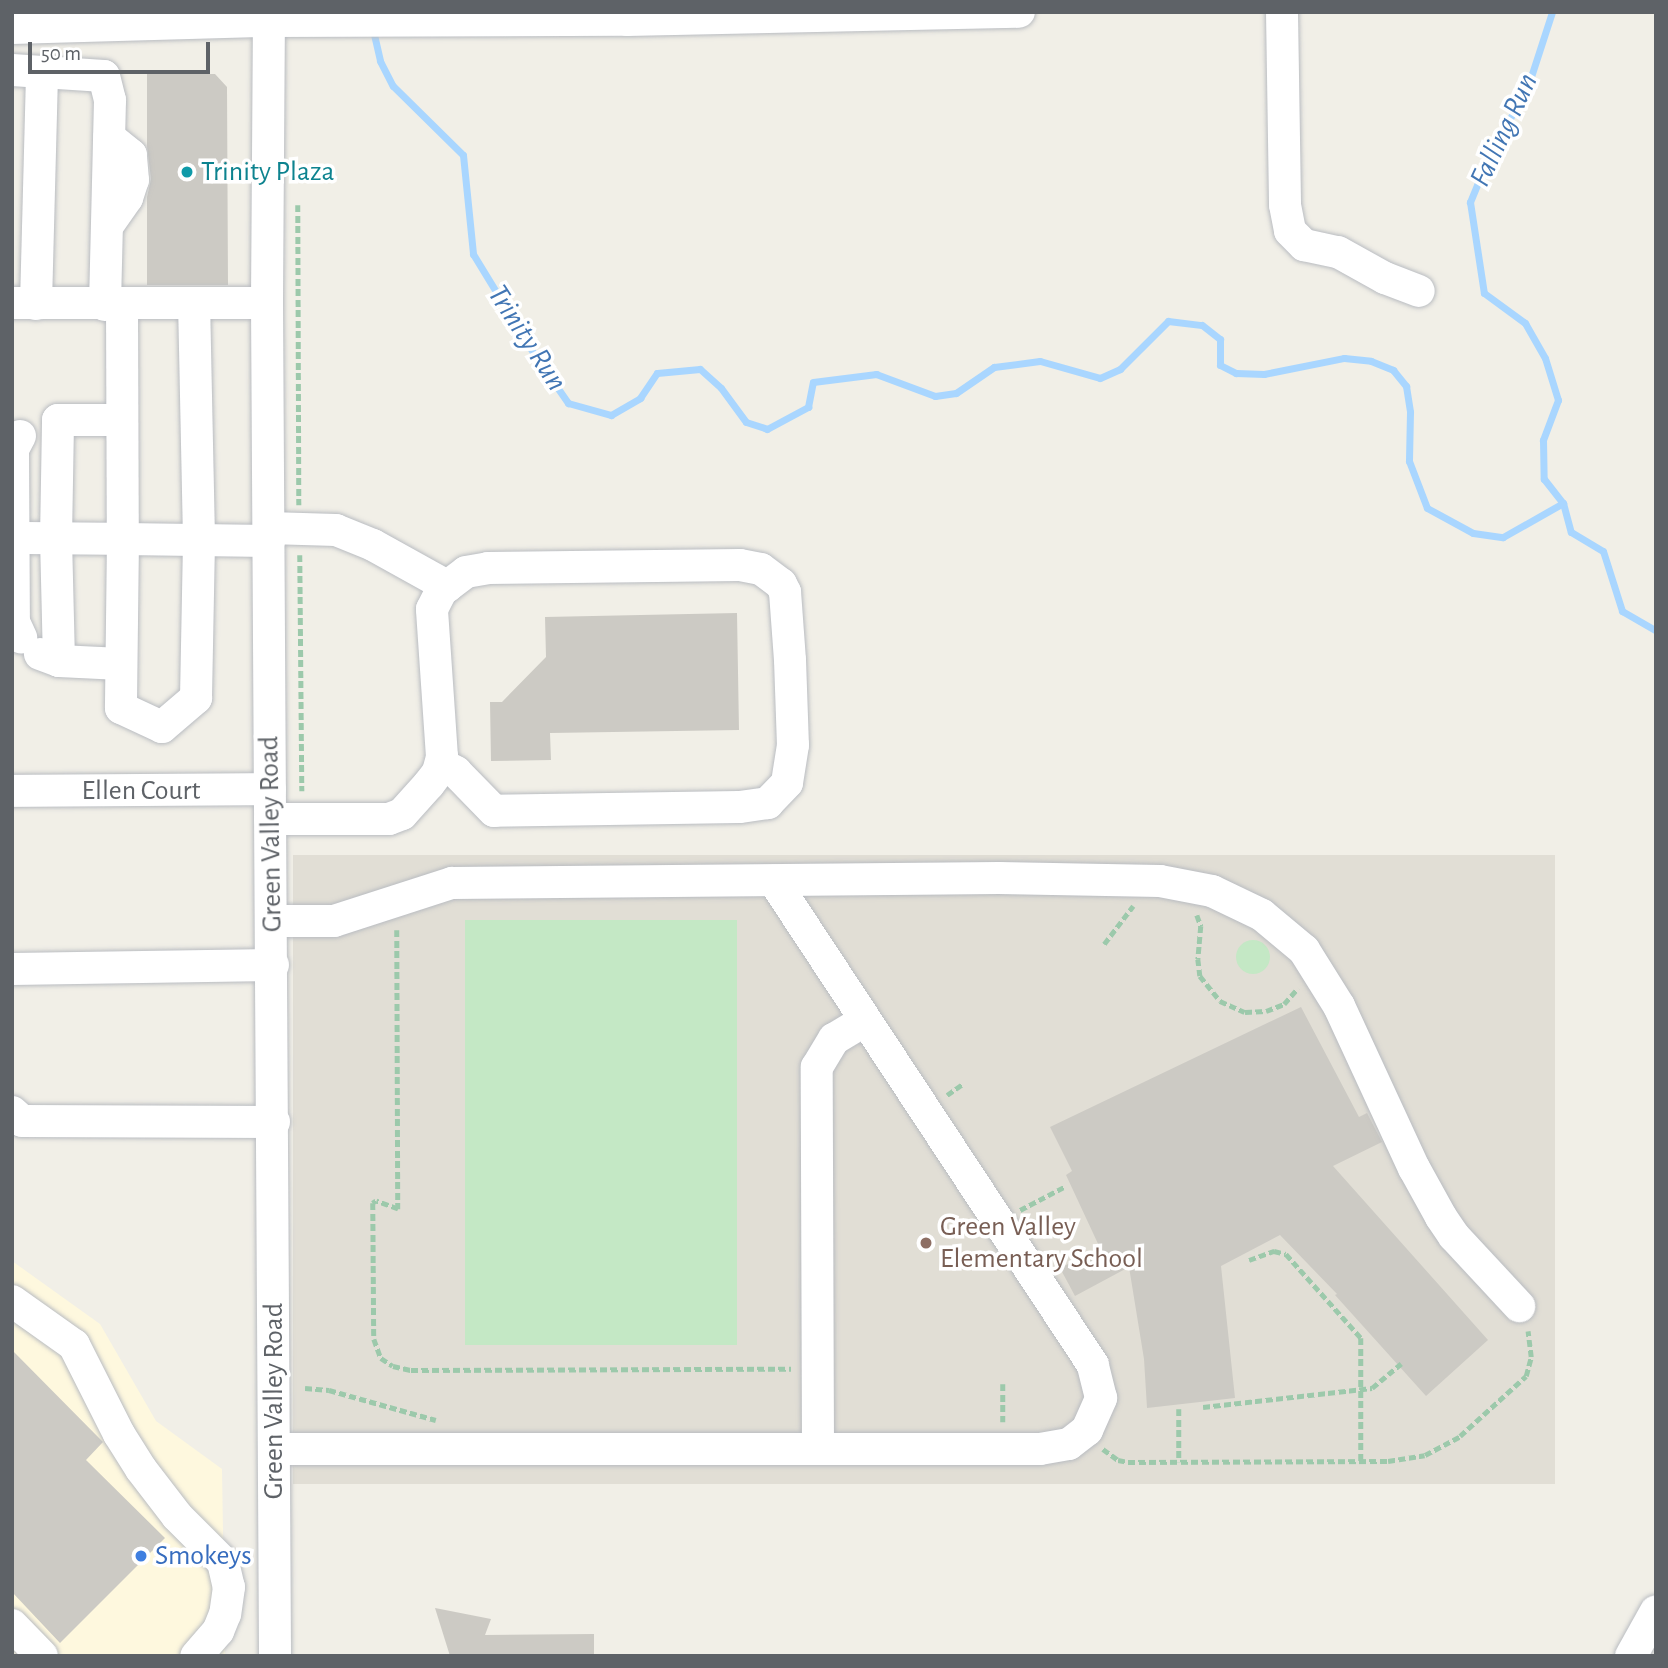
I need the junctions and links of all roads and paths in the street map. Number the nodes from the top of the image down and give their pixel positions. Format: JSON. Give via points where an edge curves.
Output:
{"nodes":[{"id":1,"x":1019,"y":12,"type":"edge"},
{"id":2,"x":1282,"y":12,"type":"edge"},
{"id":3,"x":269,"y":17,"type":"edge"},
{"id":4,"x":12,"y":28,"type":"edge"},
{"id":5,"x":27,"y":71,"type":"edge"},
{"id":6,"x":298,"y":194,"type":"dead end"},
{"id":7,"x":1419,"y":291,"type":"dead end"},
{"id":8,"x":194,"y":303,"type":"junction"},
{"id":9,"x":267,"y":303,"type":"junction"},
{"id":10,"x":24,"y":304,"type":"edge"},
{"id":11,"x":114,"y":304,"type":"junction"},
{"id":12,"x":121,"y":420,"type":"junction"},
{"id":13,"x":37,"y":427,"type":"junction"},
{"id":14,"x":279,"y":532,"type":"junction"},
{"id":15,"x":14,"y":538,"type":"edge"},
{"id":16,"x":56,"y":538,"type":"junction"},
{"id":17,"x":123,"y":539,"type":"junction"},
{"id":18,"x":199,"y":539,"type":"junction"},
{"id":19,"x":447,"y":586,"type":"junction"},
{"id":20,"x":38,"y":650,"type":"junction"},
{"id":21,"x":121,"y":664,"type":"junction"},
{"id":22,"x":441,"y":764,"type":"junction"},
{"id":23,"x":12,"y":791,"type":"edge"},
{"id":24,"x":270,"y":804,"type":"junction"},
{"id":25,"x":302,"y":821,"type":"junction"},
{"id":26,"x":774,"y":881,"type":"junction"},
{"id":27,"x":1140,"y":896,"type":"dead end"},
{"id":28,"x":1193,"y":909,"type":"dead end"},
{"id":29,"x":272,"y":921,"type":"junction"},
{"id":30,"x":385,"y":929,"type":"dead end"},
{"id":31,"x":1104,"y":944,"type":"dead end"},
{"id":32,"x":273,"y":965,"type":"junction"},
{"id":33,"x":12,"y":969,"type":"edge"},
{"id":34,"x":1303,"y":982,"type":"dead end"},
{"id":35,"x":864,"y":1020,"type":"junction"},
{"id":36,"x":963,"y":1084,"type":"dead end"},
{"id":37,"x":940,"y":1100,"type":"dead end"},
{"id":38,"x":12,"y":1112,"type":"edge"},
{"id":39,"x":274,"y":1122,"type":"junction"},
{"id":40,"x":1066,"y":1186,"type":"dead end"},
{"id":41,"x":1022,"y":1222,"type":"dead end"},
{"id":42,"x":1250,"y":1261,"type":"dead end"},
{"id":43,"x":12,"y":1301,"type":"edge"},
{"id":44,"x":1520,"y":1314,"type":"joint"},
{"id":45,"x":1401,"y":1364,"type":"dead end"},
{"id":46,"x":798,"y":1368,"type":"dead end"},
{"id":47,"x":1003,"y":1384,"type":"dead end"},
{"id":48,"x":305,"y":1388,"type":"dead end"},
{"id":49,"x":1363,"y":1389,"type":"junction"},
{"id":50,"x":1203,"y":1407,"type":"dead end"},
{"id":51,"x":1179,"y":1409,"type":"dead end"},
{"id":52,"x":442,"y":1422,"type":"dead end"},
{"id":53,"x":999,"y":1430,"type":"junction"},
{"id":54,"x":1098,"y":1443,"type":"dead end"},
{"id":55,"x":818,"y":1448,"type":"junction"},
{"id":56,"x":275,"y":1449,"type":"junction"},
{"id":57,"x":1361,"y":1461,"type":"junction"},
{"id":58,"x":1179,"y":1462,"type":"junction"},
{"id":59,"x":1656,"y":1611,"type":"edge"},
{"id":60,"x":12,"y":1625,"type":"edge"},
{"id":61,"x":42,"y":1656,"type":"edge"},
{"id":62,"x":196,"y":1656,"type":"edge"},
{"id":63,"x":275,"y":1656,"type":"edge"},
{"id":64,"x":1631,"y":1656,"type":"edge"}],
"edges":[{"from":1,"to":3,"type":"street","via":[[627,20],[308,21]]},
{"from":2,"to":7,"type":"street","via":[[1285,205],[1290,232],[1304,245],[1338,252]]},
{"from":3,"to":4,"type":"street"},
{"from":3,"to":9,"type":"street","name":"Green Valley Road"},
{"from":5,"to":10,"type":"street"},
{"from":5,"to":11,"type":"street","via":[[104,76],[110,100],[107,227]]},
{"from":6,"to":14,"type":"path"},
{"from":8,"to":9,"type":"street"},
{"from":8,"to":11,"type":"street"},
{"from":8,"to":18,"type":"street"},
{"from":9,"to":14,"type":"street","name":"Green Valley Road"},
{"from":10,"to":11,"type":"street"},
{"from":11,"to":12,"type":"street"},
{"from":12,"to":13,"type":"street"},
{"from":12,"to":17,"type":"street"},
{"from":13,"to":15,"type":"street","via":[[13,449]]},
{"from":13,"to":16,"type":"street"},
{"from":14,"to":18,"type":"street"},
{"from":14,"to":19,"type":"street","via":[[336,530]]},
{"from":14,"to":24,"type":"street","name":"Green Valley Road"},
{"from":14,"to":25,"type":"path"},
{"from":15,"to":16,"type":"street"},
{"from":15,"to":20,"type":"street","via":[[14,622]]},
{"from":16,"to":17,"type":"street"},
{"from":16,"to":20,"type":"street"},
{"from":17,"to":18,"type":"street"},
{"from":17,"to":21,"type":"street"},
{"from":18,"to":21,"type":"street","via":[[196,698],[162,727],[121,708]]},
{"from":19,"to":22,"type":"street","via":[[436,599],[431,619]]},
{"from":19,"to":22,"type":"street","via":[[466,572],[488,568],[740,565],[761,569],[785,592],[793,745],[783,790],[768,803],[739,807],[494,811],[456,772]]},
{"from":20,"to":21,"type":"street"},
{"from":22,"to":25,"type":"street","name":"Ellen Court","via":[[411,806],[389,819]]},
{"from":23,"to":24,"type":"street","name":"Ellen Court"},
{"from":24,"to":25,"type":"street","name":"Ellen Court"},
{"from":24,"to":29,"type":"street","name":"Green Valley Road"},
{"from":26,"to":29,"type":"street","via":[[452,883],[414,892],[357,916]]},
{"from":26,"to":35,"type":"street"},
{"from":26,"to":44,"type":"street","via":[[1160,881],[1212,891],[1262,915],[1304,950],[1339,1006],[1414,1168],[1447,1227]]},
{"from":27,"to":31,"type":"path"},
{"from":28,"to":34,"type":"path","via":[[1201,926],[1200,976],[1220,1001],[1245,1012],[1266,1011],[1284,1003]]},
{"from":29,"to":32,"type":"street","name":"Green Valley Road"},
{"from":30,"to":46,"type":"path","via":[[397,923],[398,1209],[373,1203],[374,1339],[381,1358],[411,1370]]},
{"from":32,"to":33,"type":"street"},
{"from":32,"to":39,"type":"street","name":"Green Valley Road"},
{"from":35,"to":53,"type":"street","via":[[1099,1378],[1101,1398],[1096,1416],[1076,1441],[1050,1448]]},
{"from":35,"to":55,"type":"street","via":[[834,1039],[817,1067]]},
{"from":36,"to":37,"type":"path"},
{"from":38,"to":39,"type":"street","via":[[22,1121]]},
{"from":39,"to":56,"type":"street","name":"Green Valley Road"},
{"from":40,"to":41,"type":"path","via":[[1015,1212]]},
{"from":42,"to":49,"type":"path","via":[[1274,1251],[1286,1254],[1358,1333],[1363,1348]]},
{"from":43,"to":62,"type":"street","via":[[74,1345],[141,1469],[177,1516],[223,1562],[229,1587],[225,1614],[218,1631]]},
{"from":44,"to":57,"type":"path","via":[[1531,1343],[1529,1371],[1460,1436],[1425,1455]]},
{"from":45,"to":49,"type":"path","via":[[1372,1388]]},
{"from":47,"to":53,"type":"path"},
{"from":48,"to":52,"type":"path","via":[[329,1390]]},
{"from":49,"to":50,"type":"path"},
{"from":49,"to":57,"type":"path"},
{"from":51,"to":58,"type":"path"},
{"from":53,"to":55,"type":"street"},
{"from":54,"to":58,"type":"path","via":[[1124,1462]]},
{"from":55,"to":56,"type":"street"},
{"from":56,"to":63,"type":"street","name":"Green Valley Road"},
{"from":57,"to":58,"type":"path"},
{"from":59,"to":64,"type":"street"},
{"from":60,"to":61,"type":"street"}]}
